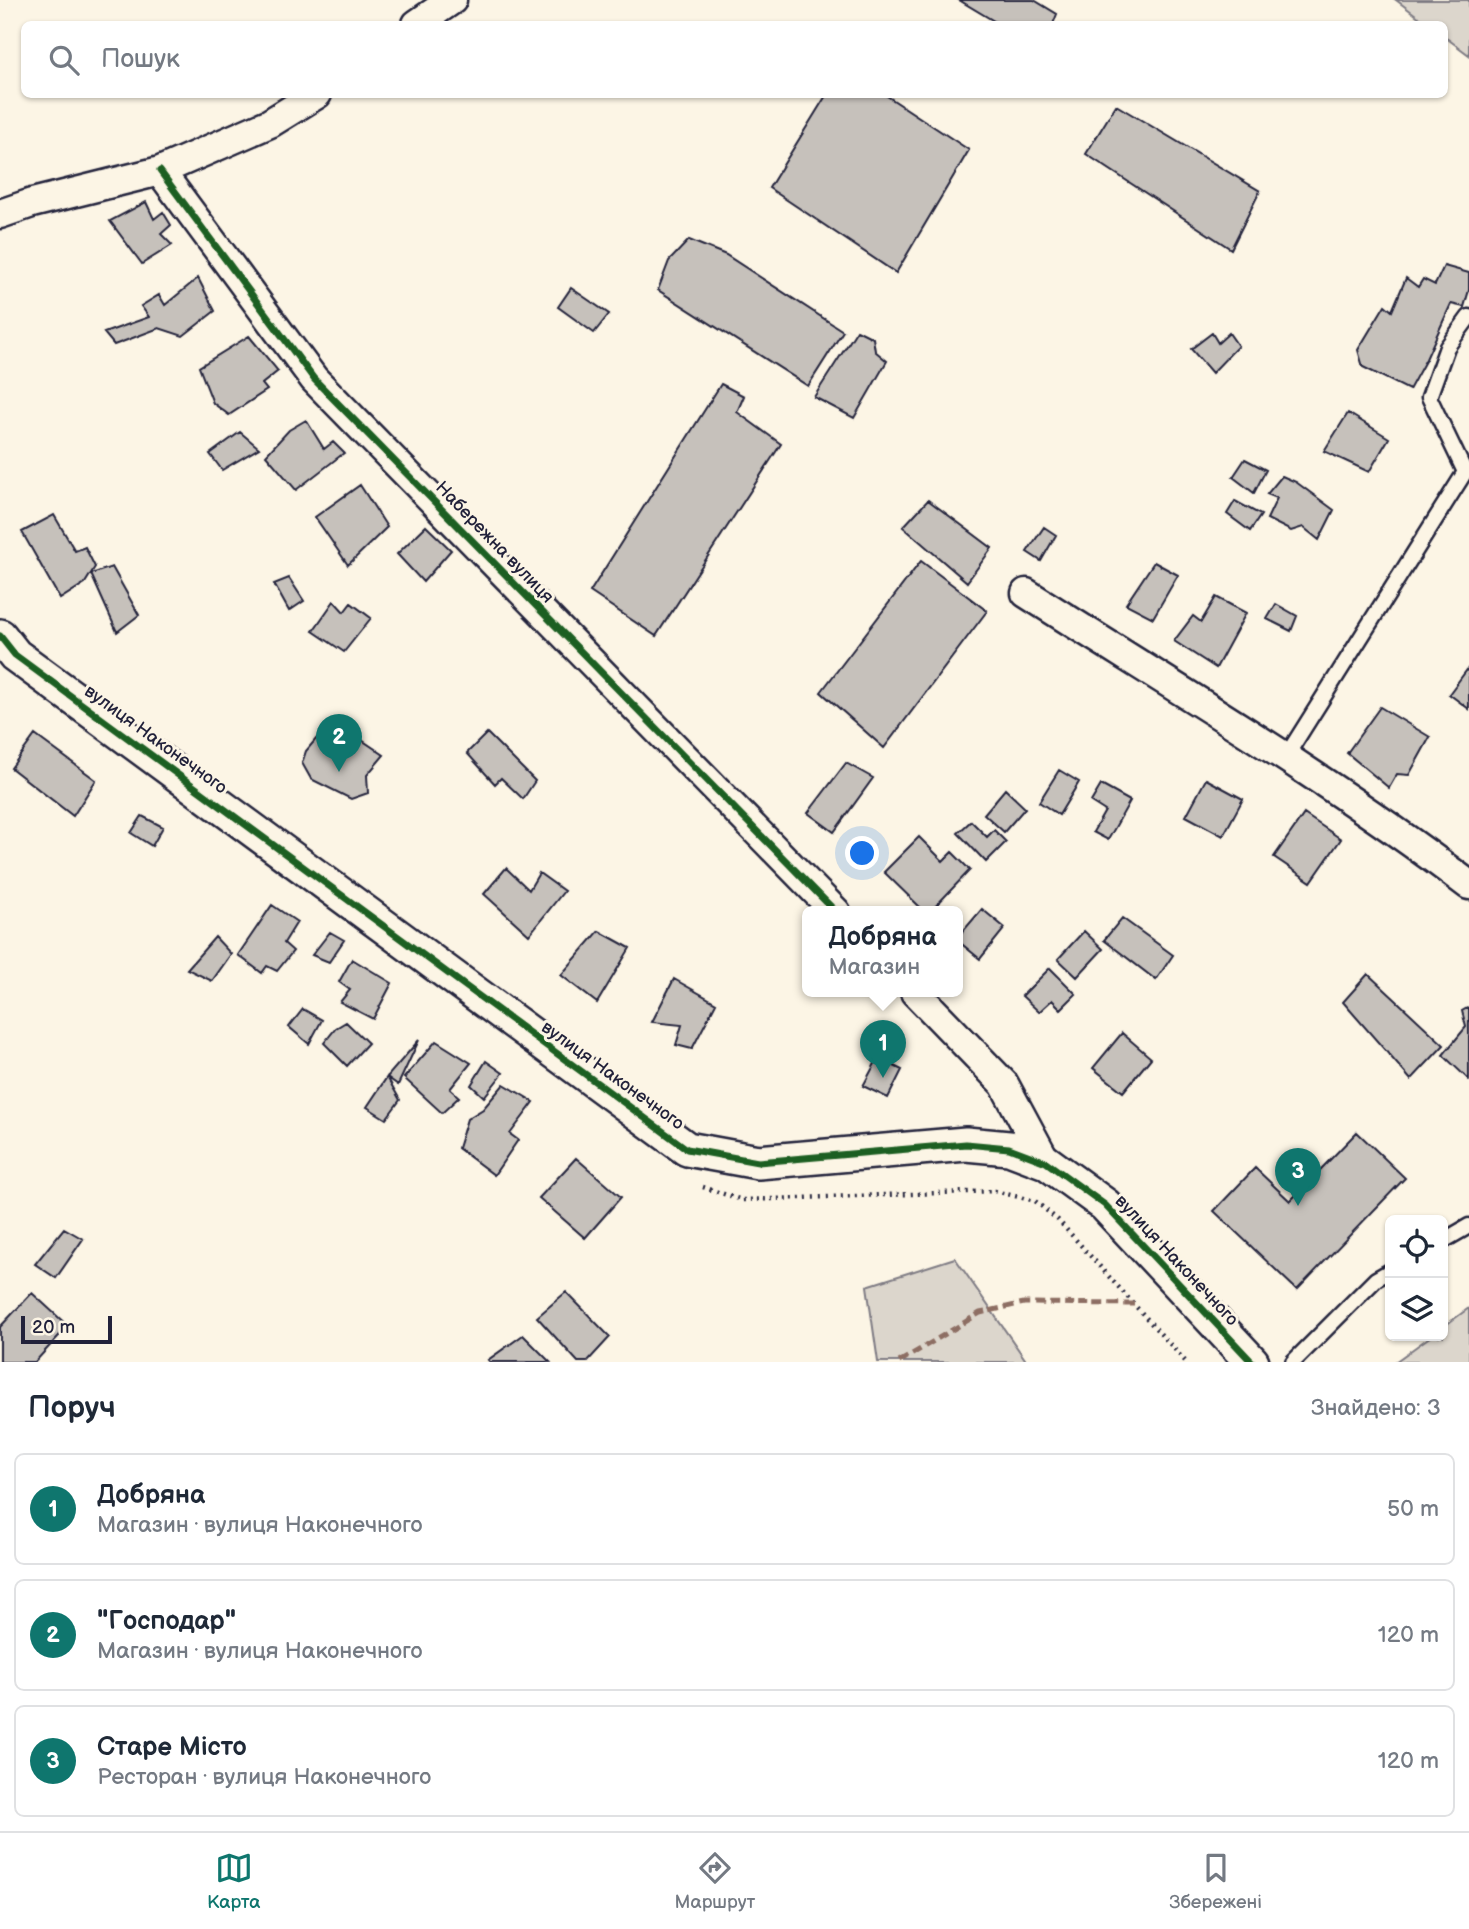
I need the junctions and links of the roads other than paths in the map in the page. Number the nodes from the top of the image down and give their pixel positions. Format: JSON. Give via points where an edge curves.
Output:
{"nodes":[{"id":1,"x":452,"y":0,"type":"edge"},
{"id":2,"x":422,"y":21,"type":"edge"},
{"id":3,"x":310,"y":98,"type":"edge"},
{"id":4,"x":160,"y":171,"type":"junction"},
{"id":5,"x":0,"y":214,"type":"edge"},
{"id":6,"x":1469,"y":317,"type":"edge"},
{"id":7,"x":1026,"y":593,"type":"dead end"},
{"id":8,"x":0,"y":636,"type":"edge"},
{"id":9,"x":1285,"y":758,"type":"junction"},
{"id":10,"x":1469,"y":885,"type":"edge"},
{"id":11,"x":830,"y":906,"type":"edge"},
{"id":12,"x":920,"y":997,"type":"edge"},
{"id":13,"x":1046,"y":1162,"type":"junction"},
{"id":14,"x":1469,"y":1226,"type":"edge"},
{"id":15,"x":1448,"y":1238,"type":"edge"},
{"id":16,"x":1385,"y":1273,"type":"edge"},
{"id":17,"x":1252,"y":1362,"type":"edge"},
{"id":18,"x":1293,"y":1362,"type":"edge"}],
"edges":[{"from":1,"to":2,"type":"street"},
{"from":3,"to":4,"type":"street","via":[[270,122]]},
{"from":4,"to":5,"type":"street"},
{"from":4,"to":11,"type":"street","name":"Набережна вулиця","via":[[314,379]]},
{"from":6,"to":9,"type":"lane","via":[[1447,347],[1429,397],[1465,472]]},
{"from":7,"to":9,"type":"street"},
{"from":8,"to":13,"type":"street","name":"вулиця Наконечного","via":[[15,655],[687,1149],[758,1162],[966,1144],[1009,1148]]},
{"from":9,"to":10,"type":"street"},
{"from":12,"to":13,"type":"street","via":[[1004,1084]]},
{"from":13,"to":17,"type":"street","name":"вулиця Наконечного","via":[[1105,1205]]},
{"from":14,"to":15,"type":"lane"},
{"from":16,"to":18,"type":"lane"}]}
